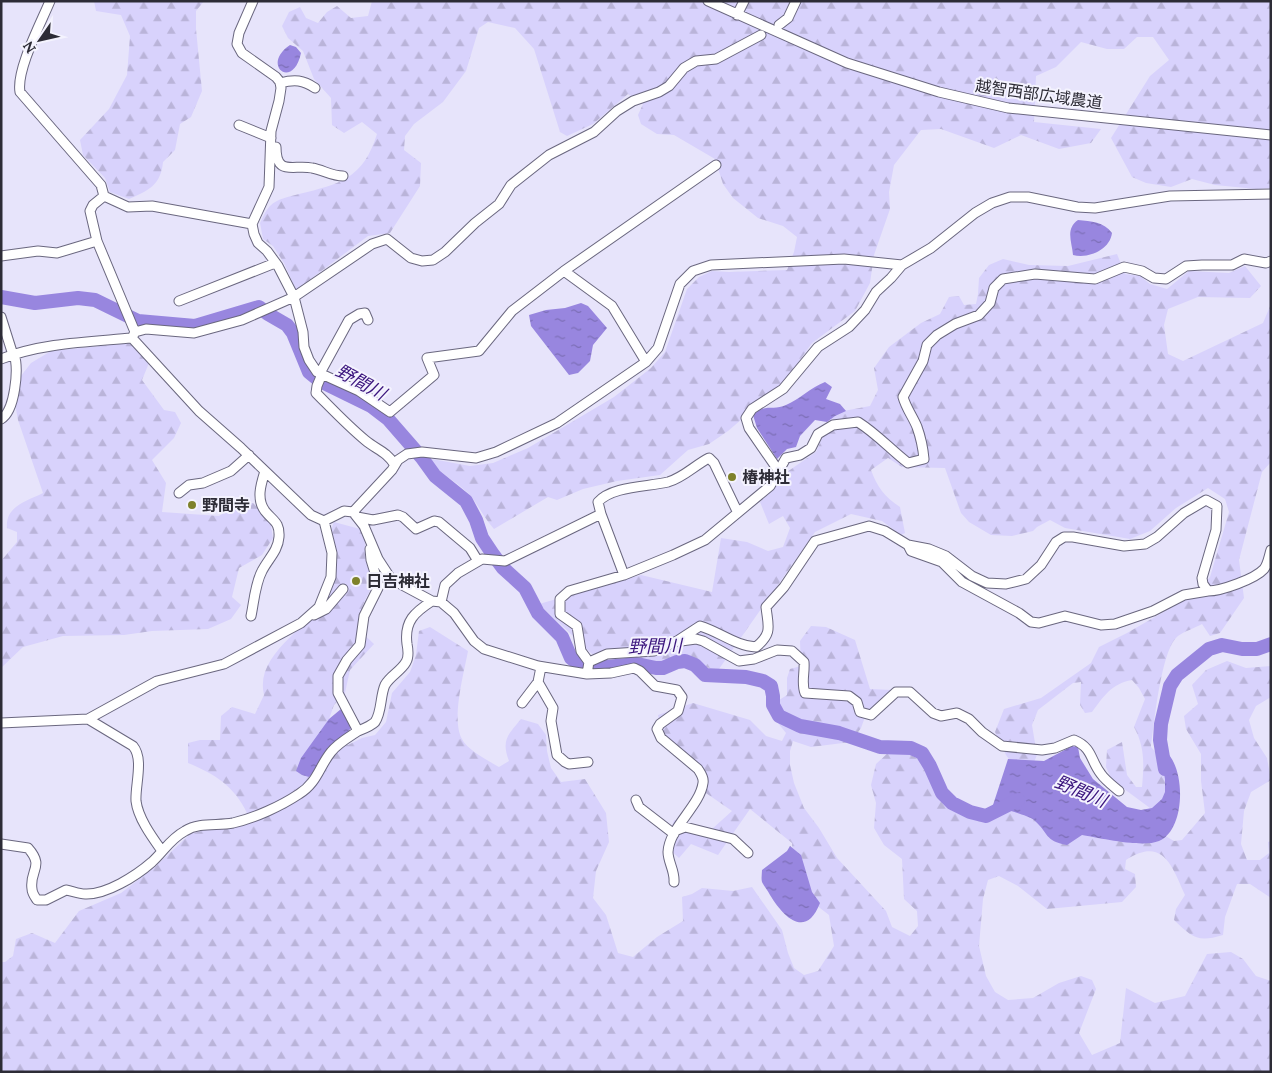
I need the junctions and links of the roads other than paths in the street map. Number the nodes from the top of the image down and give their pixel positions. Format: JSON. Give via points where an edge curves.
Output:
{"nodes":[{"id":1,"x":50,"y":1,"type":"edge"},
{"id":2,"x":253,"y":1,"type":"edge"},
{"id":3,"x":708,"y":1,"type":"edge"},
{"id":4,"x":744,"y":1,"type":"edge"},
{"id":5,"x":796,"y":1,"type":"edge"},
{"id":6,"x":737,"y":15,"type":"junction"},
{"id":7,"x":779,"y":25,"type":"dead end"},
{"id":8,"x":761,"y":35,"type":"dead end"},
{"id":9,"x":280,"y":83,"type":"junction"},
{"id":10,"x":315,"y":88,"type":"dead end"},
{"id":11,"x":239,"y":126,"type":"dead end"},
{"id":12,"x":1271,"y":135,"type":"edge"},
{"id":13,"x":271,"y":140,"type":"junction"},
{"id":14,"x":716,"y":164,"type":"dead end"},
{"id":15,"x":343,"y":176,"type":"dead end"},
{"id":16,"x":1271,"y":194,"type":"edge"},
{"id":17,"x":104,"y":196,"type":"junction"},
{"id":18,"x":252,"y":224,"type":"junction"},
{"id":19,"x":97,"y":241,"type":"junction"},
{"id":20,"x":1,"y":256,"type":"edge"},
{"id":21,"x":1271,"y":261,"type":"edge"},
{"id":22,"x":275,"y":263,"type":"junction"},
{"id":23,"x":902,"y":265,"type":"junction"},
{"id":24,"x":564,"y":271,"type":"junction"},
{"id":25,"x":294,"y":297,"type":"junction"},
{"id":26,"x":179,"y":301,"type":"dead end"},
{"id":27,"x":1,"y":317,"type":"edge"},
{"id":28,"x":368,"y":320,"type":"dead end"},
{"id":29,"x":133,"y":335,"type":"junction"},
{"id":30,"x":14,"y":354,"type":"junction"},
{"id":31,"x":1,"y":359,"type":"edge"},
{"id":32,"x":646,"y":362,"type":"junction"},
{"id":33,"x":321,"y":373,"type":"junction"},
{"id":34,"x":1,"y":419,"type":"edge"},
{"id":35,"x":249,"y":456,"type":"junction"},
{"id":36,"x":394,"y":465,"type":"junction"},
{"id":37,"x":778,"y":470,"type":"junction"},
{"id":38,"x":265,"y":471,"type":"junction"},
{"id":39,"x":179,"y":493,"type":"dead end"},
{"id":40,"x":737,"y":511,"type":"junction"},
{"id":41,"x":601,"y":514,"type":"junction"},
{"id":42,"x":355,"y":515,"type":"junction"},
{"id":43,"x":324,"y":521,"type":"junction"},
{"id":44,"x":370,"y":541,"type":"junction"},
{"id":45,"x":908,"y":545,"type":"junction"},
{"id":46,"x":1271,"y":550,"type":"edge"},
{"id":47,"x":478,"y":561,"type":"junction"},
{"id":48,"x":624,"y":575,"type":"junction"},
{"id":49,"x":342,"y":589,"type":"dead end"},
{"id":50,"x":1208,"y":591,"type":"junction"},
{"id":51,"x":437,"y":601,"type":"junction"},
{"id":52,"x":251,"y":616,"type":"dead end"},
{"id":53,"x":305,"y":619,"type":"junction"},
{"id":54,"x":677,"y":641,"type":"junction"},
{"id":55,"x":589,"y":662,"type":"junction"},
{"id":56,"x":541,"y":667,"type":"junction"},
{"id":57,"x":587,"y":674,"type":"junction"},
{"id":58,"x":538,"y":682,"type":"junction"},
{"id":59,"x":522,"y":703,"type":"dead end"},
{"id":60,"x":88,"y":719,"type":"junction"},
{"id":61,"x":1,"y":723,"type":"edge"},
{"id":62,"x":358,"y":731,"type":"junction"},
{"id":63,"x":588,"y":762,"type":"dead end"},
{"id":64,"x":1119,"y":791,"type":"dead end"},
{"id":65,"x":636,"y":800,"type":"dead end"},
{"id":66,"x":675,"y":832,"type":"junction"},
{"id":67,"x":1,"y":844,"type":"edge"},
{"id":68,"x":162,"y":851,"type":"junction"},
{"id":69,"x":748,"y":853,"type":"dead end"},
{"id":70,"x":674,"y":882,"type":"dead end"}],
"edges":[{"from":1,"to":17,"type":"street","via":[[23,66],[20,92],[101,185]]},
{"from":2,"to":9,"type":"street","via":[[237,44],[242,53]]},
{"from":3,"to":6,"type":"street","name":"越智西部広域農道"},
{"from":4,"to":6,"type":"street"},
{"from":5,"to":7,"type":"street","via":[[788,18]]},
{"from":6,"to":12,"type":"street","name":"越智西部広域農道","via":[[847,63],[939,92],[1008,108]]},
{"from":8,"to":25,"type":"street","via":[[716,59],[696,60],[684,68],[669,86],[633,101],[594,132],[549,155],[511,185],[499,204],[433,260],[411,258],[387,239],[372,244]]},
{"from":9,"to":10,"type":"street","via":[[299,80]]},
{"from":9,"to":13,"type":"street"},
{"from":11,"to":13,"type":"street"},
{"from":13,"to":15,"type":"street","via":[[282,166],[288,169],[307,167]]},
{"from":13,"to":18,"type":"street","via":[[269,186]]},
{"from":14,"to":24,"type":"street"},
{"from":16,"to":23,"type":"street","via":[[1170,196],[1095,208],[1010,197],[975,213],[931,248]]},
{"from":17,"to":18,"type":"street","via":[[128,207],[152,206]]},
{"from":17,"to":19,"type":"street","via":[[90,211]]},
{"from":18,"to":22,"type":"street","via":[[258,243]]},
{"from":19,"to":20,"type":"street","via":[[56,253],[38,251]]},
{"from":19,"to":29,"type":"street"},
{"from":21,"to":37,"type":"street","via":[[1244,259],[1232,265],[1186,266],[1166,279],[1124,268],[1095,279],[1035,274],[1004,279],[994,288],[990,303],[979,314],[955,324],[928,345],[903,397],[917,426],[924,460],[908,463],[858,422],[833,425],[818,434],[811,448],[786,458]]},
{"from":22,"to":25,"type":"street"},
{"from":22,"to":26,"type":"street"},
{"from":23,"to":32,"type":"street","via":[[844,259],[711,265],[693,271],[680,284],[658,348]]},
{"from":23,"to":37,"type":"street","via":[[876,292],[849,328],[818,347],[783,389],[752,409],[746,418],[749,428]]},
{"from":24,"to":32,"type":"street","via":[[612,306]]},
{"from":24,"to":33,"type":"street","via":[[512,311],[479,351],[426,358],[434,375],[390,412],[359,391]]},
{"from":25,"to":29,"type":"street","via":[[242,320],[194,333],[146,329]]},
{"from":25,"to":33,"type":"street","via":[[309,360]]},
{"from":27,"to":30,"type":"street"},
{"from":28,"to":33,"type":"street","via":[[365,314],[359,314],[349,320]]},
{"from":29,"to":30,"type":"street"},
{"from":29,"to":35,"type":"street","via":[[199,411]]},
{"from":30,"to":31,"type":"street"},
{"from":30,"to":34,"type":"street","via":[[17,369],[12,404]]},
{"from":32,"to":36,"type":"street","via":[[556,422],[496,452],[476,458],[422,452],[407,454]]},
{"from":33,"to":36,"type":"street","via":[[316,394],[388,456]]},
{"from":35,"to":38,"type":"street"},
{"from":35,"to":39,"type":"street","via":[[222,476],[203,484],[189,485]]},
{"from":36,"to":42,"type":"street"},
{"from":37,"to":40,"type":"street","via":[[770,486]]},
{"from":38,"to":43,"type":"street","via":[[311,515]]},
{"from":38,"to":52,"type":"street","via":[[260,503],[276,522],[279,536],[277,546],[262,571]]},
{"from":40,"to":41,"type":"street","via":[[714,463],[708,458],[670,481],[604,495],[598,502]]},
{"from":40,"to":48,"type":"street","via":[[705,540]]},
{"from":41,"to":47,"type":"street","via":[[505,561]]},
{"from":41,"to":48,"type":"street"},
{"from":42,"to":43,"type":"street","via":[[344,511]]},
{"from":42,"to":44,"type":"street"},
{"from":42,"to":47,"type":"street","via":[[373,520],[398,515],[416,529],[439,522],[470,548]]},
{"from":43,"to":53,"type":"street","via":[[332,553],[331,577],[319,607]]},
{"from":44,"to":51,"type":"street","via":[[391,579]]},
{"from":44,"to":62,"type":"street","via":[[378,586],[364,616],[360,645],[338,676],[338,693]]},
{"from":45,"to":50,"type":"street","via":[[911,551],[942,562],[962,582],[1032,622],[1065,616],[1115,624],[1153,611],[1184,595]]},
{"from":45,"to":50,"type":"street","via":[[946,556],[972,576],[987,582],[1006,584],[1026,579],[1041,565],[1056,542],[1064,538],[1124,546],[1145,544],[1206,500],[1217,506],[1218,515],[1202,578]]},
{"from":45,"to":54,"type":"street","via":[[885,531],[869,526],[815,541],[784,587],[766,607],[766,639],[756,647],[746,647],[700,626]]},
{"from":46,"to":50,"type":"street","via":[[1265,568],[1256,574],[1218,591]]},
{"from":47,"to":51,"type":"street","via":[[445,585]]},
{"from":48,"to":55,"type":"street","via":[[569,591],[560,599],[560,614],[577,626],[580,651]]},
{"from":49,"to":53,"type":"street","via":[[326,608]]},
{"from":51,"to":56,"type":"street","via":[[454,613],[474,641],[484,649]]},
{"from":51,"to":62,"type":"street","via":[[419,610],[410,621],[406,636],[406,662],[386,684],[374,723]]},
{"from":53,"to":60,"type":"street","via":[[224,664],[157,681]]},
{"from":54,"to":55,"type":"street","via":[[654,651],[607,654]]},
{"from":54,"to":64,"type":"street","via":[[703,641],[740,661],[777,650],[792,651],[804,662],[802,686],[805,693],[849,696],[857,702],[860,712],[871,715],[896,692],[910,692],[933,713],[941,716],[958,713],[969,719],[1002,746],[1042,750],[1074,740],[1083,744],[1101,774]]},
{"from":55,"to":57,"type":"street"},
{"from":56,"to":57,"type":"street"},
{"from":56,"to":58,"type":"street"},
{"from":57,"to":66,"type":"street","via":[[634,668],[655,686],[677,690],[682,697],[678,711],[657,729],[660,738],[698,769],[703,784]]},
{"from":58,"to":59,"type":"street"},
{"from":58,"to":63,"type":"street","via":[[553,708],[551,721],[557,755],[569,764]]},
{"from":60,"to":61,"type":"street"},
{"from":60,"to":68,"type":"street","via":[[137,751],[138,810]]},
{"from":62,"to":68,"type":"street","via":[[331,751],[314,781],[299,794],[255,817],[187,829]]},
{"from":65,"to":66,"type":"street","via":[[639,807]]},
{"from":66,"to":69,"type":"street","via":[[685,827],[733,839]]},
{"from":66,"to":70,"type":"street","via":[[668,852]]},
{"from":67,"to":68,"type":"street","via":[[28,848],[35,856],[37,864],[32,891],[37,900],[46,900],[66,890],[95,894],[128,879]]}]}
